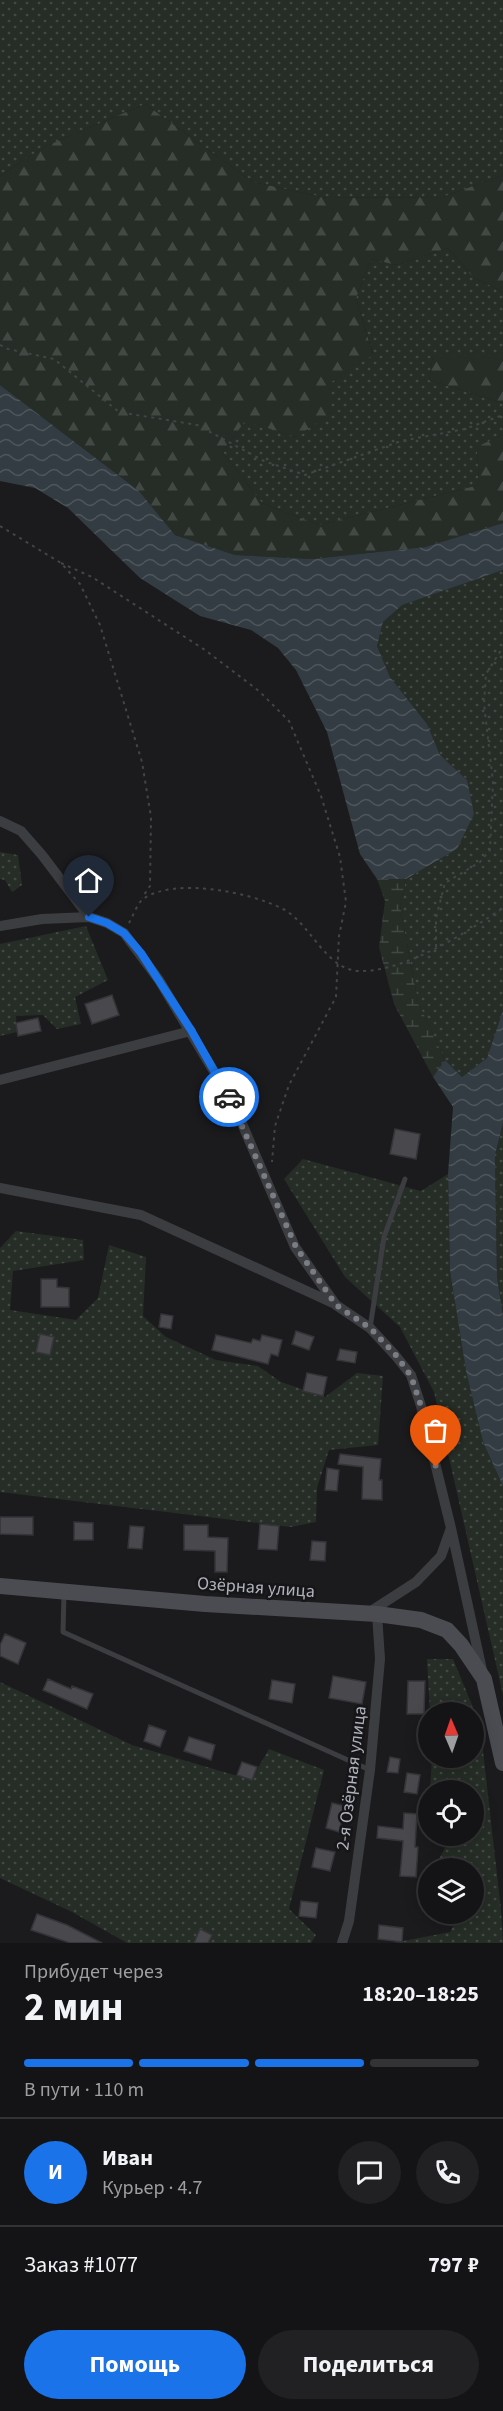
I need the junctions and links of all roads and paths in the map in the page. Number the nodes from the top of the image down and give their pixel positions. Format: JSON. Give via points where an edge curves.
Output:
{"nodes":[{"id":1,"x":0,"y":345,"type":"edge"},
{"id":2,"x":503,"y":415,"type":"edge"},
{"id":3,"x":0,"y":526,"type":"edge"},
{"id":4,"x":61,"y":562,"type":"junction"},
{"id":5,"x":503,"y":647,"type":"edge"},
{"id":6,"x":0,"y":821,"type":"edge"},
{"id":7,"x":141,"y":901,"type":"junction"},
{"id":8,"x":503,"y":908,"type":"edge"},
{"id":9,"x":89,"y":917,"type":"junction"},
{"id":10,"x":0,"y":926,"type":"edge"},
{"id":11,"x":124,"y":933,"type":"junction"},
{"id":12,"x":436,"y":947,"type":"junction"},
{"id":13,"x":338,"y":965,"type":"junction"},
{"id":14,"x":191,"y":1030,"type":"junction"},
{"id":15,"x":0,"y":1080,"type":"edge"},
{"id":16,"x":272,"y":1162,"type":"dead end"},
{"id":17,"x":405,"y":1179,"type":"dead end"},
{"id":18,"x":0,"y":1188,"type":"edge"},
{"id":19,"x":336,"y":1305,"type":"junction"},
{"id":20,"x":370,"y":1328,"type":"junction"},
{"id":21,"x":451,"y":1528,"type":"junction"},
{"id":22,"x":0,"y":1586,"type":"edge"},
{"id":23,"x":64,"y":1592,"type":"junction"},
{"id":24,"x":372,"y":1614,"type":"junction"},
{"id":25,"x":484,"y":1679,"type":"junction"},
{"id":26,"x":503,"y":1762,"type":"edge"},
{"id":27,"x":370,"y":1770,"type":"junction"},
{"id":28,"x":342,"y":1943,"type":"edge"}],
"edges":[{"from":1,"to":2,"type":"path","via":[[54,359],[119,412],[197,425],[264,461],[305,475],[401,441],[465,429]]},
{"from":3,"to":4,"type":"path"},
{"from":4,"to":7,"type":"path","via":[[80,584],[100,625],[142,762],[151,817],[150,886]]},
{"from":4,"to":13,"type":"path","via":[[92,577],[205,650],[259,691],[289,721],[321,796],[340,857],[346,902]]},
{"from":5,"to":12,"type":"path","via":[[486,674],[484,704],[493,782],[490,849],[480,862],[445,883],[436,918]]},
{"from":6,"to":9,"type":"street","via":[[21,831]]},
{"from":7,"to":11,"type":"path"},
{"from":7,"to":13,"type":"path","via":[[161,890],[207,889],[251,897],[285,910]]},
{"from":8,"to":12,"type":"path","via":[[464,935]]},
{"from":9,"to":10,"type":"street"},
{"from":9,"to":11,"type":"street"},
{"from":11,"to":14,"type":"street"},
{"from":12,"to":13,"type":"path","via":[[398,964],[362,972]]},
{"from":13,"to":16,"type":"path","via":[[336,997],[289,1085],[275,1126]]},
{"from":14,"to":15,"type":"street"},
{"from":14,"to":19,"type":"street","via":[[234,1105],[296,1247]]},
{"from":17,"to":20,"type":"lane","via":[[384,1238]]},
{"from":18,"to":19,"type":"street","via":[[141,1215]]},
{"from":19,"to":20,"type":"street"},
{"from":20,"to":21,"type":"street","via":[[411,1376]]},
{"from":21,"to":24,"type":"street","via":[[441,1556],[416,1582]]},
{"from":21,"to":25,"type":"street"},
{"from":22,"to":23,"type":"street","name":"Озёрная улица"},
{"from":23,"to":24,"type":"street","name":"Озёрная улица"},
{"from":23,"to":27,"type":"lane","via":[[63,1632]]},
{"from":24,"to":25,"type":"street","name":"Озёрная улица","via":[[421,1620],[447,1630]]},
{"from":24,"to":27,"type":"street","name":"2-я Озёрная улица","via":[[380,1659]]},
{"from":25,"to":26,"type":"street"},
{"from":27,"to":28,"type":"street","name":"2-я Озёрная улица","via":[[349,1921]]}]}
